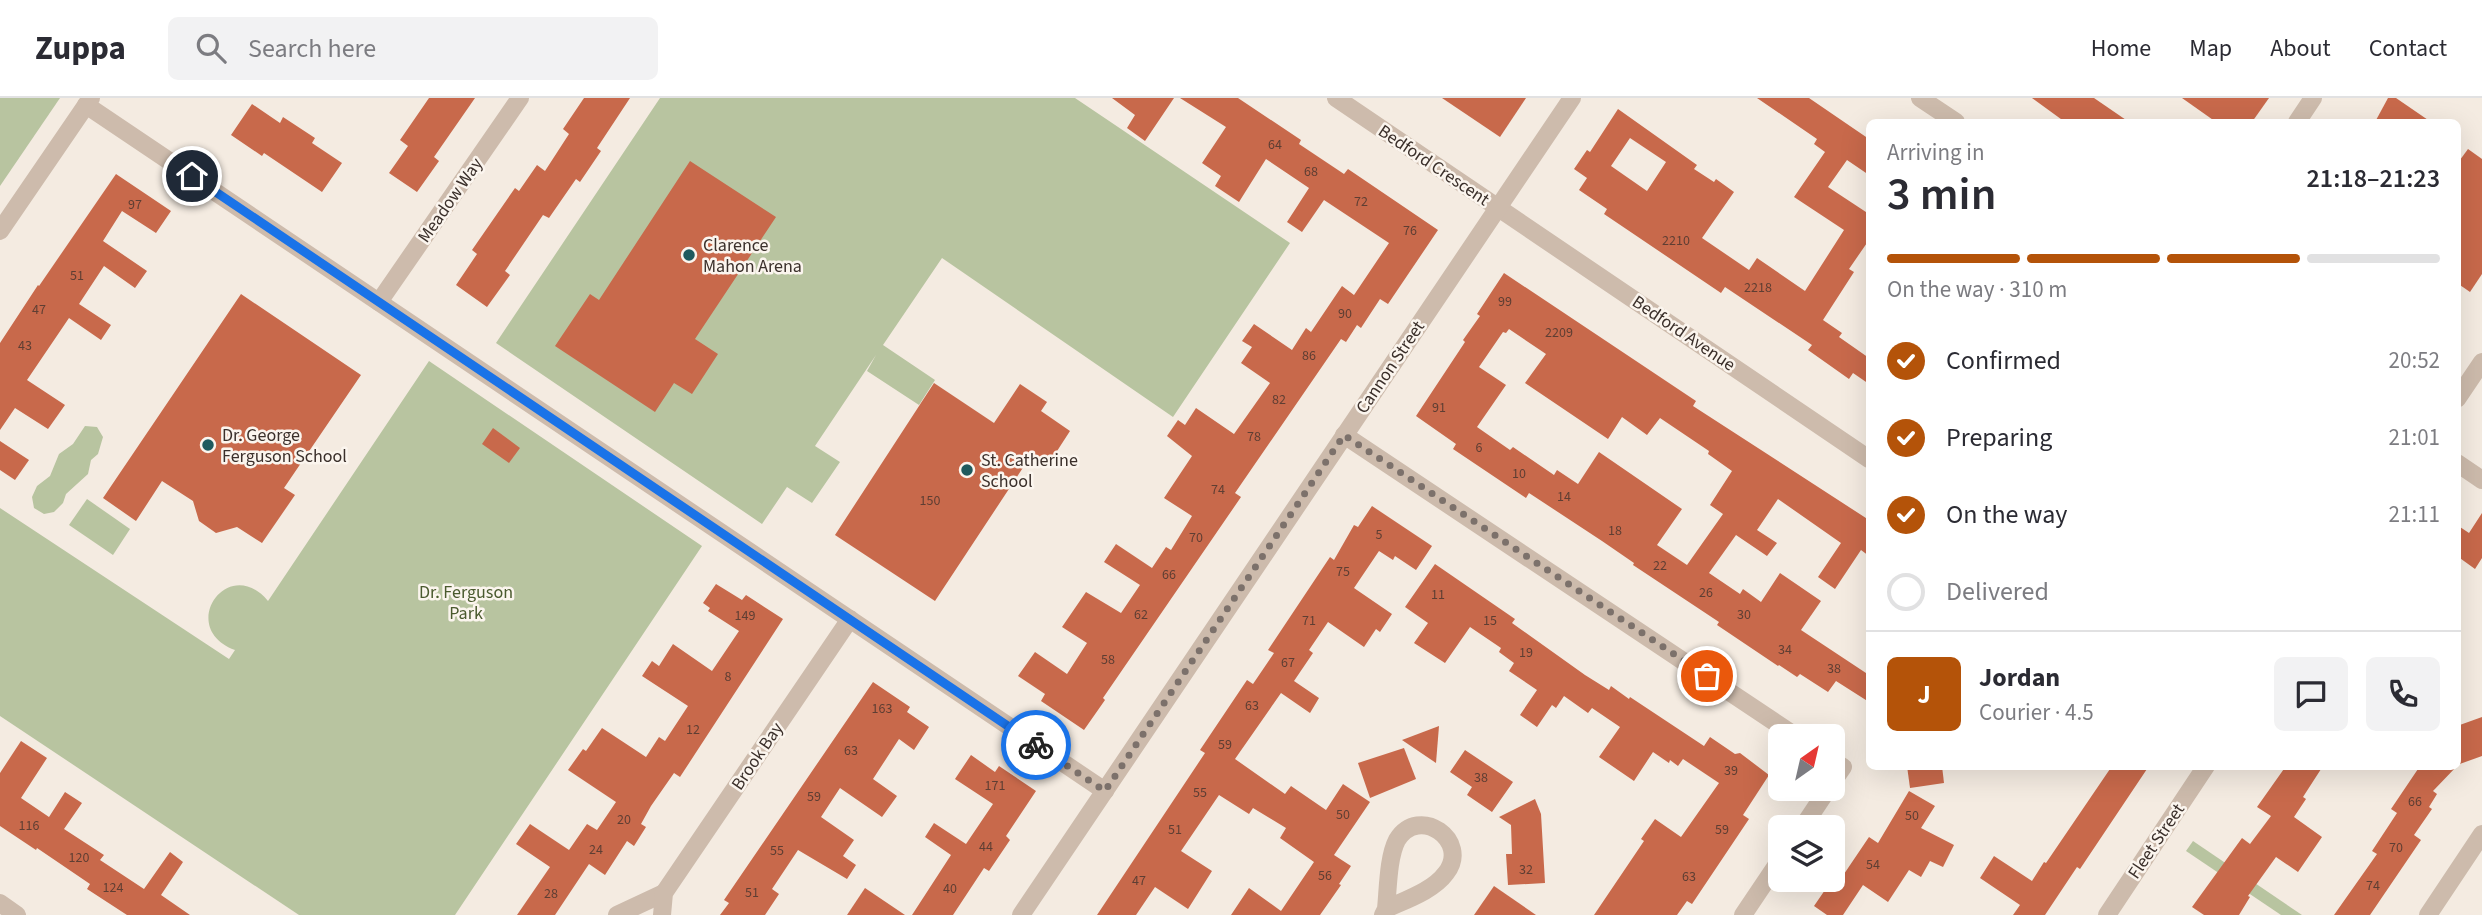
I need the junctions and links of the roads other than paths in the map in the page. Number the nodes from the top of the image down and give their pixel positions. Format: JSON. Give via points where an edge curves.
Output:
{"nodes":[{"id":1,"x":520,"y":98,"type":"edge"},
{"id":2,"x":1336,"y":98,"type":"edge"},
{"id":3,"x":1572,"y":98,"type":"edge"},
{"id":4,"x":1920,"y":98,"type":"edge"},
{"id":5,"x":2313,"y":98,"type":"edge"},
{"id":6,"x":88,"y":101,"type":"edge"},
{"id":7,"x":1952,"y":119,"type":"edge"},
{"id":8,"x":2299,"y":119,"type":"edge"},
{"id":9,"x":1498,"y":208,"type":"junction"},
{"id":10,"x":0,"y":231,"type":"edge"},
{"id":11,"x":379,"y":302,"type":"junction"},
{"id":12,"x":2482,"y":362,"type":"edge"},
{"id":13,"x":2461,"y":393,"type":"edge"},
{"id":14,"x":1344,"y":435,"type":"junction"},
{"id":15,"x":1866,"y":457,"type":"edge"},
{"id":16,"x":2461,"y":466,"type":"edge"},
{"id":17,"x":2482,"y":480,"type":"edge"},
{"id":18,"x":849,"y":620,"type":"junction"},
{"id":19,"x":1778,"y":724,"type":"edge"},
{"id":20,"x":2203,"y":770,"type":"edge"},
{"id":21,"x":1105,"y":791,"type":"junction"},
{"id":22,"x":2482,"y":834,"type":"edge"},
{"id":23,"x":1768,"y":878,"type":"edge"},
{"id":24,"x":664,"y":893,"type":"junction"},
{"id":25,"x":0,"y":903,"type":"edge"},
{"id":26,"x":1384,"y":912,"type":"edge"},
{"id":27,"x":17,"y":915,"type":"edge"},
{"id":28,"x":617,"y":915,"type":"edge"},
{"id":29,"x":662,"y":915,"type":"edge"},
{"id":30,"x":1021,"y":915,"type":"edge"},
{"id":31,"x":1743,"y":915,"type":"edge"},
{"id":32,"x":2106,"y":915,"type":"edge"},
{"id":33,"x":2428,"y":915,"type":"edge"}],
"edges":[{"from":1,"to":11,"type":"street","name":"Meadow Way"},
{"from":2,"to":9,"type":"street","name":"Bedford Crescent"},
{"from":3,"to":9,"type":"street","name":"Cannon Street"},
{"from":4,"to":7,"type":"street"},
{"from":5,"to":8,"type":"street"},
{"from":6,"to":10,"type":"street"},
{"from":6,"to":11,"type":"street"},
{"from":9,"to":14,"type":"street","name":"Cannon Street"},
{"from":9,"to":15,"type":"street","name":"Bedford Avenue"},
{"from":11,"to":18,"type":"street"},
{"from":12,"to":13,"type":"street"},
{"from":14,"to":19,"type":"street"},
{"from":14,"to":21,"type":"street","name":"Cannon Street"},
{"from":16,"to":17,"type":"street"},
{"from":18,"to":21,"type":"street"},
{"from":18,"to":24,"type":"street","name":"Brook Bay"},
{"from":20,"to":32,"type":"street","name":"Fleet Street"},
{"from":21,"to":30,"type":"street","name":"Cannon Street"},
{"from":22,"to":33,"type":"street"},
{"from":23,"to":31,"type":"street"},
{"from":24,"to":28,"type":"street"},
{"from":24,"to":29,"type":"street","name":"Brook Bay"},
{"from":25,"to":27,"type":"street"},
{"from":26,"to":26,"type":"street","via":[[1447,873],[1453,856],[1443,834],[1424,825],[1403,833],[1392,856]]}]}
